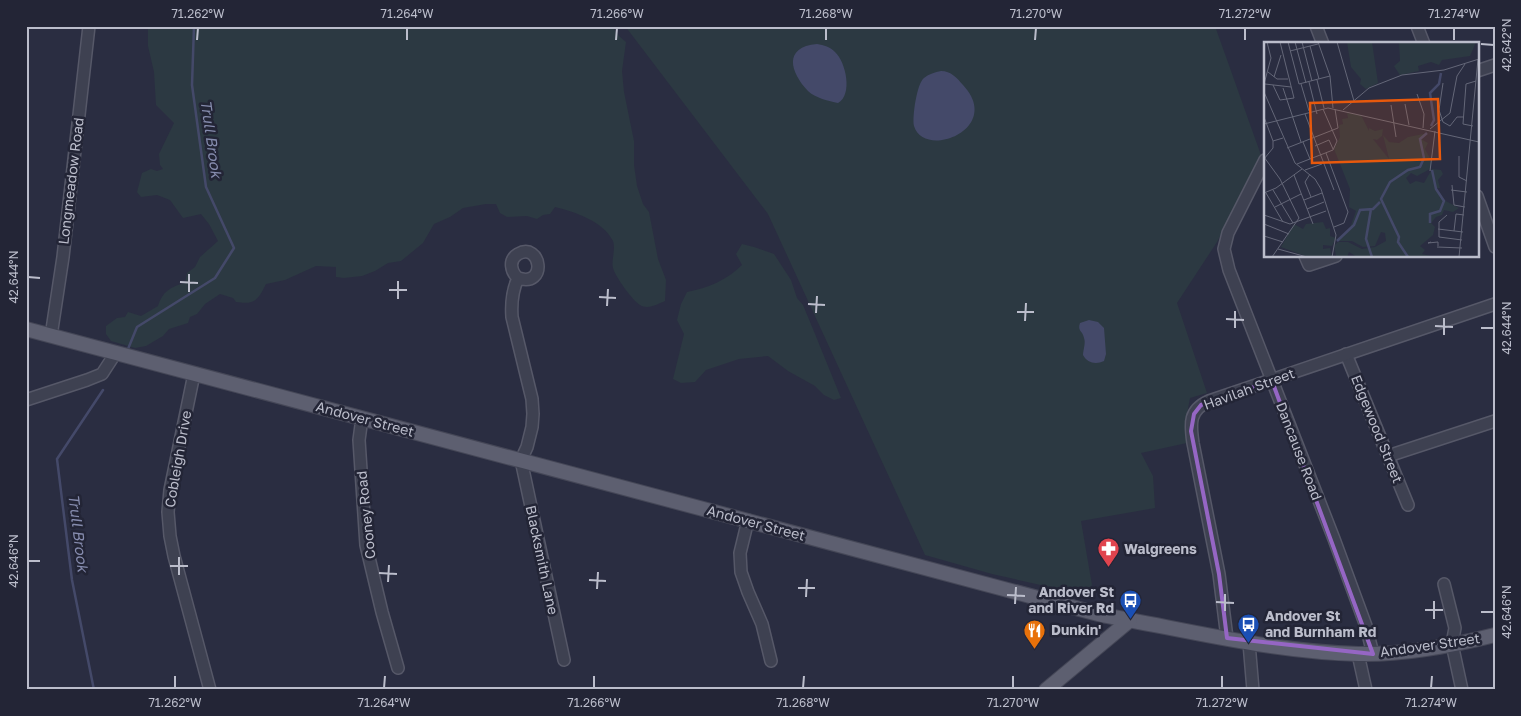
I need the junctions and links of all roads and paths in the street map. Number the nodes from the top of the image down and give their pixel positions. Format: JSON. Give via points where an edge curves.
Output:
{"nodes":[{"id":1,"x":88,"y":26,"type":"edge"},
{"id":2,"x":1316,"y":26,"type":"edge"},
{"id":3,"x":1417,"y":26,"type":"edge"},
{"id":4,"x":1322,"y":42,"type":"edge"},
{"id":5,"x":1423,"y":42,"type":"edge"},
{"id":6,"x":1495,"y":65,"type":"edge"},
{"id":7,"x":1478,"y":71,"type":"edge"},
{"id":8,"x":1264,"y":162,"type":"edge"},
{"id":9,"x":1479,"y":204,"type":"edge"},
{"id":10,"x":1495,"y":247,"type":"edge"},
{"id":11,"x":1324,"y":258,"type":"edge"},
{"id":12,"x":1307,"y":261,"type":"edge"},
{"id":13,"x":518,"y":278,"type":"dead end"},
{"id":14,"x":1495,"y":304,"type":"edge"},
{"id":15,"x":26,"y":329,"type":"edge"},
{"id":16,"x":51,"y":336,"type":"junction"},
{"id":17,"x":115,"y":354,"type":"junction"},
{"id":18,"x":1346,"y":354,"type":"junction"},
{"id":19,"x":194,"y":374,"type":"junction"},
{"id":20,"x":1272,"y":381,"type":"junction"},
{"id":21,"x":26,"y":400,"type":"edge"},
{"id":22,"x":362,"y":418,"type":"junction"},
{"id":23,"x":1495,"y":421,"type":"edge"},
{"id":24,"x":1388,"y":456,"type":"junction"},
{"id":25,"x":521,"y":460,"type":"junction"},
{"id":26,"x":1408,"y":505,"type":"dead end"},
{"id":27,"x":748,"y":520,"type":"junction"},
{"id":28,"x":1444,"y":584,"type":"dead end"},
{"id":29,"x":1130,"y":620,"type":"junction"},
{"id":30,"x":1495,"y":635,"type":"edge"},
{"id":31,"x":1226,"y":638,"type":"junction"},
{"id":32,"x":1249,"y":642,"type":"junction"},
{"id":33,"x":1452,"y":644,"type":"junction"},
{"id":34,"x":1358,"y":654,"type":"junction"},
{"id":35,"x":1373,"y":654,"type":"junction"},
{"id":36,"x":564,"y":660,"type":"dead end"},
{"id":37,"x":770,"y":660,"type":"dead end"},
{"id":38,"x":398,"y":668,"type":"dead end"},
{"id":39,"x":210,"y":690,"type":"edge"},
{"id":40,"x":1046,"y":690,"type":"edge"},
{"id":41,"x":1253,"y":690,"type":"edge"},
{"id":42,"x":1366,"y":690,"type":"edge"},
{"id":43,"x":1462,"y":690,"type":"edge"}],
"edges":[{"from":1,"to":16,"type":"street","name":"Longmeadow Road"},
{"from":2,"to":4,"type":"street"},
{"from":3,"to":5,"type":"street"},
{"from":6,"to":7,"type":"street"},
{"from":8,"to":20,"type":"street","name":"Dancause Road","via":[[1228,233],[1224,249]]},
{"from":9,"to":10,"type":"street"},
{"from":11,"to":12,"type":"street"},
{"from":13,"to":25,"type":"street","via":[[512,298],[512,317],[533,414],[527,447]]},
{"from":14,"to":18,"type":"street","name":"Havilah Street"},
{"from":15,"to":16,"type":"main road","name":"Andover Street"},
{"from":16,"to":17,"type":"main road","name":"Andover Street"},
{"from":17,"to":19,"type":"main road","name":"Andover Street"},
{"from":17,"to":21,"type":"street","via":[[102,374]]},
{"from":18,"to":20,"type":"street","name":"Havilah Street"},
{"from":18,"to":24,"type":"street","name":"Edgewood Street"},
{"from":19,"to":22,"type":"main road","name":"Andover Street"},
{"from":19,"to":39,"type":"street","name":"Cobleigh Drive","via":[[168,512],[174,556]]},
{"from":20,"to":31,"type":"street","name":"Havilah Street","via":[[1201,404],[1191,427],[1219,574]]},
{"from":20,"to":35,"type":"street","name":"Dancause Road","via":[[1366,626]]},
{"from":22,"to":25,"type":"main road","name":"Andover Street"},
{"from":22,"to":38,"type":"street","name":"Cooney Road","via":[[359,440],[366,545]]},
{"from":23,"to":24,"type":"street"},
{"from":24,"to":26,"type":"street","name":"Edgewood Street"},
{"from":25,"to":27,"type":"main road","name":"Andover Street"},
{"from":25,"to":36,"type":"street","name":"Blacksmith Lane"},
{"from":27,"to":29,"type":"main road","name":"Andover Street"},
{"from":27,"to":37,"type":"street","via":[[740,553],[741,572],[762,624]]},
{"from":28,"to":33,"type":"street","via":[[1455,628]]},
{"from":29,"to":31,"type":"main road","name":"Andover Street"},
{"from":29,"to":40,"type":"main road"},
{"from":30,"to":33,"type":"main road","name":"Andover Street"},
{"from":31,"to":32,"type":"main road","name":"Andover Street"},
{"from":32,"to":34,"type":"main road","name":"Andover Street"},
{"from":32,"to":41,"type":"street"},
{"from":33,"to":35,"type":"main road","name":"Andover Street"},
{"from":33,"to":43,"type":"street"},
{"from":34,"to":35,"type":"main road","name":"Andover Street"},
{"from":34,"to":42,"type":"street"}]}
